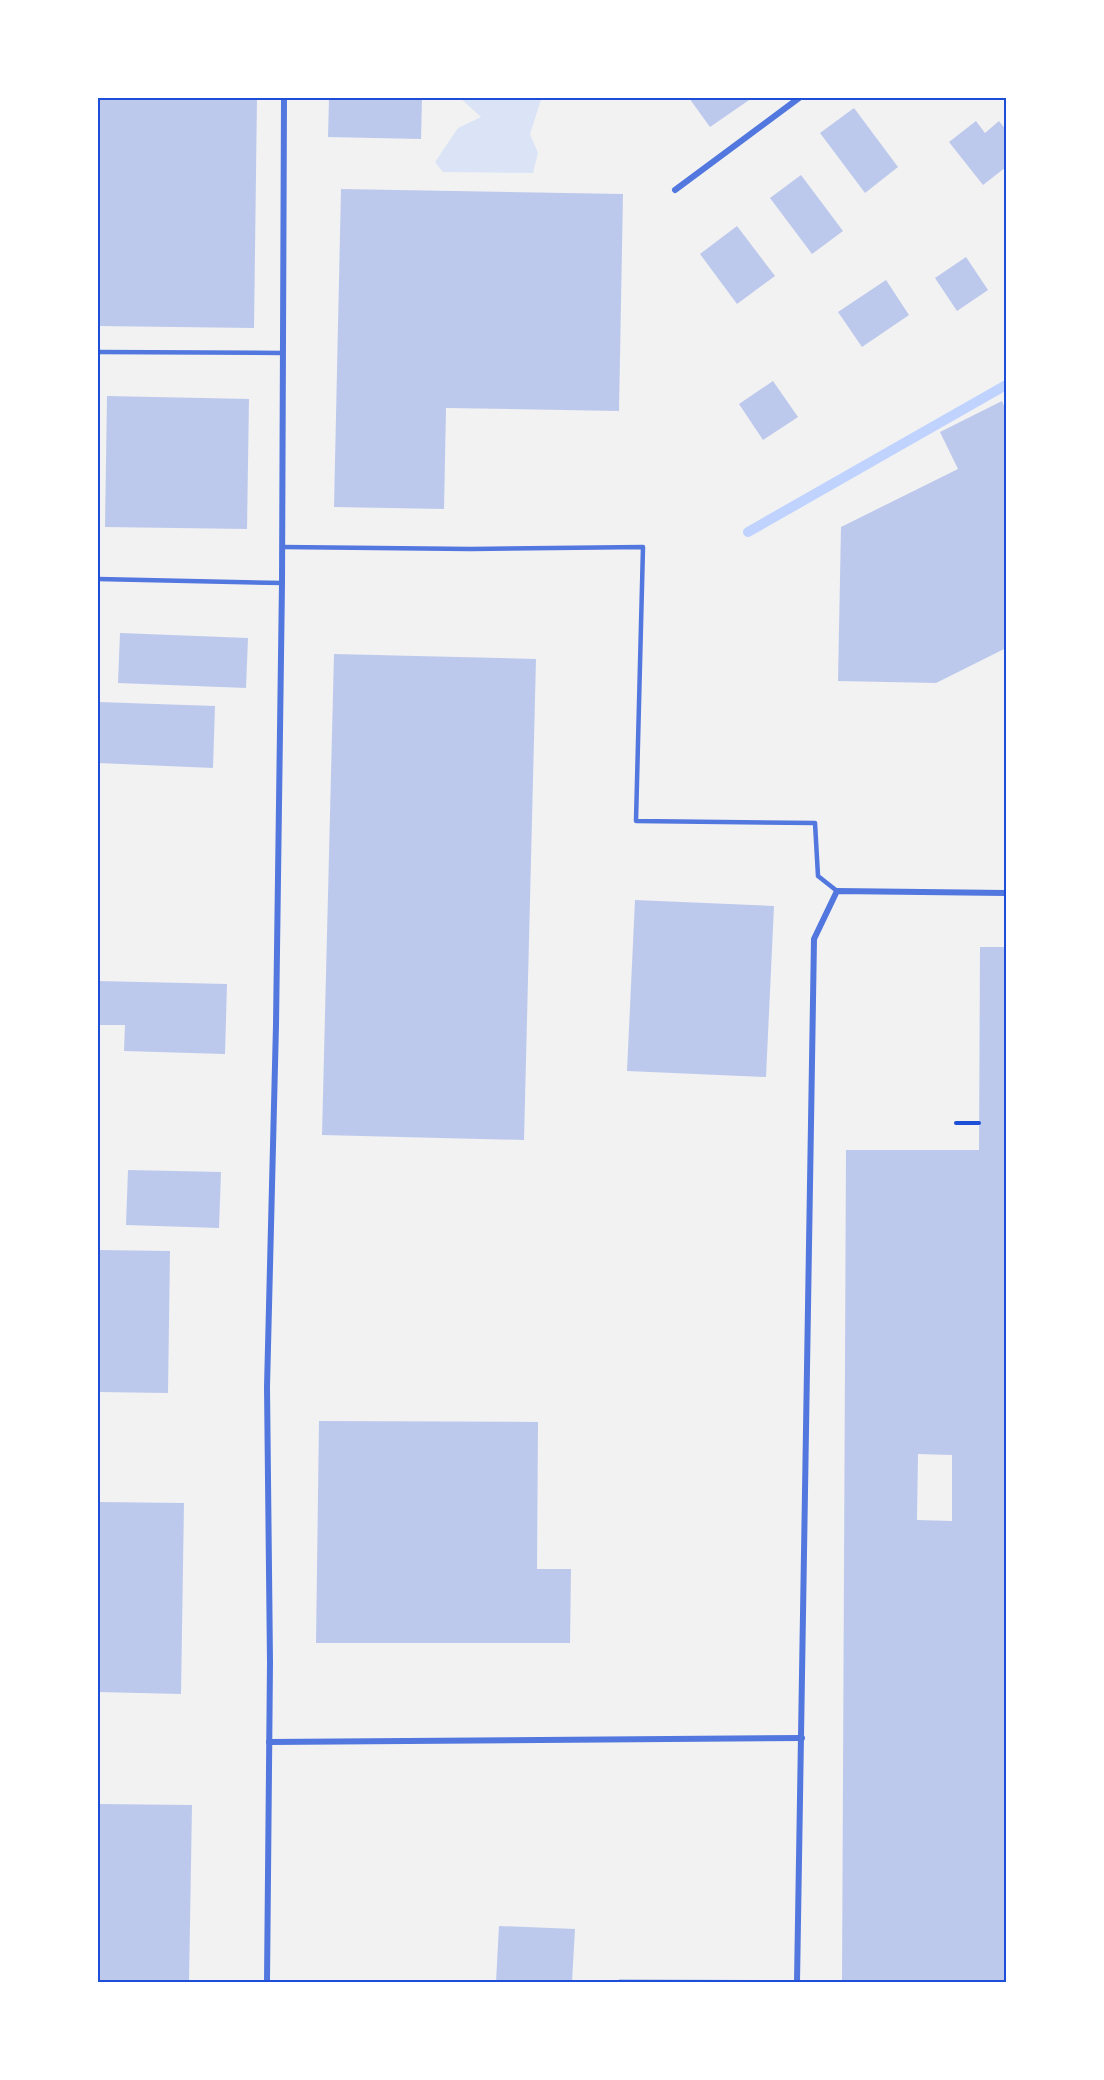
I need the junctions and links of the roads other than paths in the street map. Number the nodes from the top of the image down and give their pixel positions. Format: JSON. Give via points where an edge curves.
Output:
{"nodes":[{"id":1,"x":284,"y":98,"type":"edge"},
{"id":2,"x":799,"y":98,"type":"edge"},
{"id":3,"x":675,"y":190,"type":"dead end"},
{"id":4,"x":98,"y":352,"type":"edge"},
{"id":5,"x":283,"y":353,"type":"junction"},
{"id":6,"x":282,"y":547,"type":"junction"},
{"id":7,"x":98,"y":579,"type":"edge"},
{"id":8,"x":282,"y":584,"type":"junction"},
{"id":9,"x":837,"y":891,"type":"junction"},
{"id":10,"x":1006,"y":893,"type":"edge"},
{"id":11,"x":802,"y":1738,"type":"junction"},
{"id":12,"x":269,"y":1742,"type":"junction"},
{"id":13,"x":267,"y":1983,"type":"edge"},
{"id":14,"x":797,"y":1983,"type":"edge"}],
"edges":[{"from":1,"to":5,"type":"street"},
{"from":2,"to":3,"type":"street"},
{"from":4,"to":5,"type":"lane"},
{"from":5,"to":6,"type":"street"},
{"from":6,"to":8,"type":"street"},
{"from":6,"to":9,"type":"lane","via":[[643,547],[636,821],[815,824],[818,876]]},
{"from":7,"to":8,"type":"lane"},
{"from":8,"to":12,"type":"street","via":[[267,1387]]},
{"from":9,"to":10,"type":"street"},
{"from":9,"to":11,"type":"street","via":[[814,939]]},
{"from":11,"to":12,"type":"street"},
{"from":11,"to":14,"type":"street"},
{"from":12,"to":13,"type":"street"}]}
